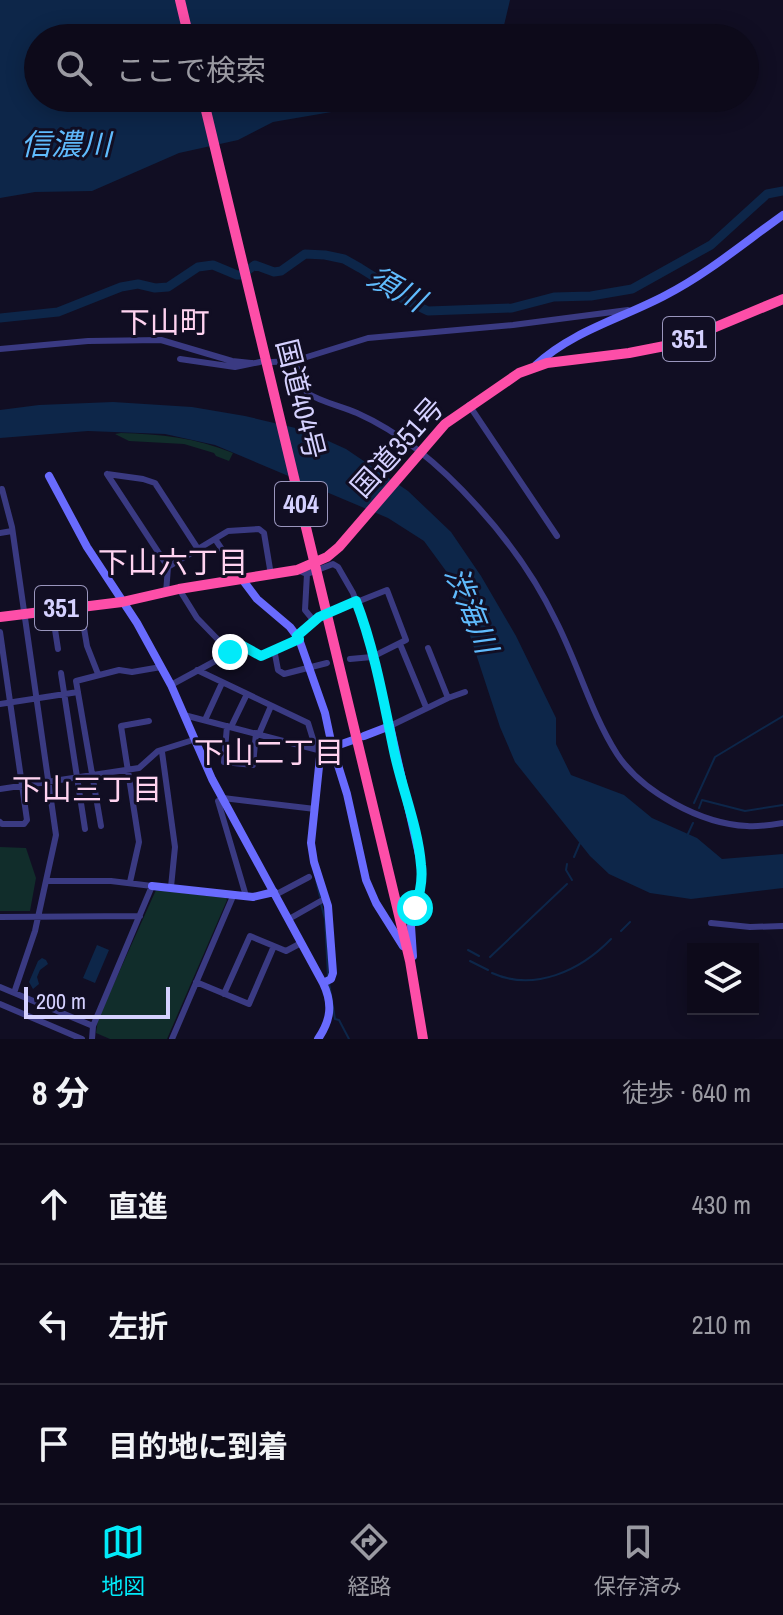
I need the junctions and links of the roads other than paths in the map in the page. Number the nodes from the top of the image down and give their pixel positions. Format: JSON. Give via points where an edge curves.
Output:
{"nodes":[{"id":1,"x":180,"y":0,"type":"edge"},
{"id":2,"x":186,"y":24,"type":"edge"},
{"id":3,"x":206,"y":112,"type":"edge"},
{"id":4,"x":783,"y":215,"type":"edge"},
{"id":5,"x":783,"y":299,"type":"edge"},
{"id":6,"x":636,"y":308,"type":"junction"},
{"id":7,"x":0,"y":349,"type":"edge"},
{"id":8,"x":180,"y":359,"type":"dead end"},
{"id":9,"x":294,"y":361,"type":"junction"},
{"id":10,"x":272,"y":362,"type":"dead end"},
{"id":11,"x":535,"y":366,"type":"junction"},
{"id":12,"x":469,"y":405,"type":"junction"},
{"id":13,"x":420,"y":453,"type":"junction"},
{"id":14,"x":49,"y":476,"type":"dead end"},
{"id":15,"x":2,"y":489,"type":"edge"},
{"id":16,"x":12,"y":531,"type":"junction"},
{"id":17,"x":0,"y":533,"type":"edge"},
{"id":18,"x":557,"y":536,"type":"dead end"},
{"id":19,"x":215,"y":539,"type":"junction"},
{"id":20,"x":198,"y":549,"type":"junction"},
{"id":21,"x":168,"y":567,"type":"junction"},
{"id":22,"x":302,"y":572,"type":"junction"},
{"id":23,"x":271,"y":575,"type":"junction"},
{"id":24,"x":242,"y":579,"type":"junction"},
{"id":25,"x":179,"y":589,"type":"junction"},
{"id":26,"x":166,"y":594,"type":"junction"},
{"id":27,"x":356,"y":601,"type":"junction"},
{"id":28,"x":122,"y":602,"type":"junction"},
{"id":29,"x":80,"y":605,"type":"junction"},
{"id":30,"x":52,"y":610,"type":"junction"},
{"id":31,"x":25,"y":614,"type":"junction"},
{"id":32,"x":0,"y":617,"type":"edge"},
{"id":33,"x":314,"y":621,"type":"junction"},
{"id":34,"x":0,"y":632,"type":"edge"},
{"id":35,"x":298,"y":638,"type":"junction"},
{"id":36,"x":400,"y":644,"type":"junction"},
{"id":37,"x":428,"y":648,"type":"dead end"},
{"id":38,"x":58,"y":649,"type":"dead end"},
{"id":39,"x":274,"y":649,"type":"junction"},
{"id":40,"x":230,"y":652,"type":"junction"},
{"id":41,"x":372,"y":657,"type":"junction"},
{"id":42,"x":350,"y":659,"type":"dead end"},
{"id":43,"x":327,"y":663,"type":"dead end"},
{"id":44,"x":310,"y":666,"type":"junction"},
{"id":45,"x":161,"y":667,"type":"junction"},
{"id":46,"x":197,"y":670,"type":"junction"},
{"id":47,"x":61,"y":673,"type":"dead end"},
{"id":48,"x":98,"y":674,"type":"junction"},
{"id":49,"x":222,"y":683,"type":"junction"},
{"id":50,"x":171,"y":685,"type":"junction"},
{"id":51,"x":78,"y":692,"type":"junction"},
{"id":52,"x":465,"y":692,"type":"dead end"},
{"id":53,"x":247,"y":694,"type":"junction"},
{"id":54,"x":64,"y":695,"type":"junction"},
{"id":55,"x":448,"y":698,"type":"junction"},
{"id":56,"x":37,"y":700,"type":"junction"},
{"id":57,"x":10,"y":703,"type":"junction"},
{"id":58,"x":0,"y":704,"type":"edge"},
{"id":59,"x":271,"y":706,"type":"junction"},
{"id":60,"x":426,"y":707,"type":"junction"},
{"id":61,"x":184,"y":715,"type":"junction"},
{"id":62,"x":205,"y":720,"type":"junction"},
{"id":63,"x":149,"y":721,"type":"dead end"},
{"id":64,"x":229,"y":726,"type":"junction"},
{"id":65,"x":390,"y":726,"type":"junction"},
{"id":66,"x":258,"y":734,"type":"junction"},
{"id":67,"x":364,"y":736,"type":"dead end"},
{"id":68,"x":193,"y":740,"type":"junction"},
{"id":69,"x":353,"y":740,"type":"dead end"},
{"id":70,"x":332,"y":746,"type":"junction"},
{"id":71,"x":319,"y":750,"type":"junction"},
{"id":72,"x":162,"y":752,"type":"junction"},
{"id":73,"x":127,"y":769,"type":"junction"},
{"id":74,"x":92,"y":774,"type":"junction"},
{"id":75,"x":76,"y":777,"type":"junction"},
{"id":76,"x":49,"y":781,"type":"junction"},
{"id":77,"x":23,"y":785,"type":"junction"},
{"id":78,"x":0,"y":789,"type":"edge"},
{"id":79,"x":223,"y":798,"type":"junction"},
{"id":80,"x":315,"y":809,"type":"junction"},
{"id":81,"x":0,"y":822,"type":"edge"},
{"id":82,"x":783,"y":823,"type":"edge"},
{"id":83,"x":101,"y":826,"type":"dead end"},
{"id":84,"x":85,"y":829,"type":"dead end"},
{"id":85,"x":309,"y":877,"type":"dead end"},
{"id":86,"x":47,"y":881,"type":"junction"},
{"id":87,"x":130,"y":882,"type":"junction"},
{"id":88,"x":152,"y":886,"type":"junction"},
{"id":89,"x":171,"y":887,"type":"junction"},
{"id":90,"x":234,"y":894,"type":"junction"},
{"id":91,"x":275,"y":894,"type":"junction"},
{"id":92,"x":246,"y":896,"type":"junction"},
{"id":93,"x":326,"y":898,"type":"junction"},
{"id":94,"x":38,"y":916,"type":"junction"},
{"id":95,"x":140,"y":916,"type":"junction"},
{"id":96,"x":0,"y":917,"type":"edge"},
{"id":97,"x":289,"y":919,"type":"junction"},
{"id":98,"x":711,"y":923,"type":"dead end"},
{"id":99,"x":783,"y":926,"type":"edge"},
{"id":100,"x":301,"y":943,"type":"junction"},
{"id":101,"x":274,"y":946,"type":"junction"},
{"id":102,"x":196,"y":982,"type":"junction"},
{"id":103,"x":323,"y":983,"type":"junction"},
{"id":104,"x":0,"y":987,"type":"edge"},
{"id":105,"x":14,"y":993,"type":"junction"},
{"id":106,"x":224,"y":994,"type":"junction"},
{"id":107,"x":417,"y":997,"type":"junction"},
{"id":108,"x":0,"y":1004,"type":"edge"},
{"id":109,"x":93,"y":1026,"type":"junction"},
{"id":110,"x":82,"y":1039,"type":"edge"},
{"id":111,"x":92,"y":1039,"type":"edge"},
{"id":112,"x":172,"y":1039,"type":"edge"},
{"id":113,"x":318,"y":1039,"type":"edge"},
{"id":114,"x":423,"y":1039,"type":"edge"}],
"edges":[{"from":1,"to":2,"type":"highway"},
{"from":3,"to":107,"type":"highway","name":"国道404号","number":"404"},
{"from":4,"to":6,"type":"street","via":[[677,289]]},
{"from":5,"to":11,"type":"highway","name":"国道351号","number":"351","via":[[675,344]]},
{"from":6,"to":9,"type":"street","via":[[368,338]]},
{"from":6,"to":11,"type":"street"},
{"from":7,"to":8,"type":"street","via":[[161,340],[256,363],[235,367]]},
{"from":9,"to":10,"type":"street"},
{"from":9,"to":13,"type":"street","via":[[310,395],[359,414]]},
{"from":11,"to":12,"type":"highway","name":"国道351号","number":"351"},
{"from":12,"to":13,"type":"highway","name":"国道351号","number":"351"},
{"from":12,"to":18,"type":"street"},
{"from":13,"to":22,"type":"highway","name":"国道351号","number":"351","via":[[351,536]]},
{"from":13,"to":82,"type":"street","via":[[475,504],[525,567],[556,620],[608,737],[629,769],[661,796],[704,816],[744,826]]},
{"from":14,"to":28,"type":"street"},
{"from":15,"to":16,"type":"street"},
{"from":16,"to":17,"type":"street"},
{"from":16,"to":31,"type":"street"},
{"from":19,"to":20,"type":"street"},
{"from":19,"to":23,"type":"street","via":[[228,531],[261,530]]},
{"from":19,"to":24,"type":"street"},
{"from":20,"to":21,"type":"street"},
{"from":20,"to":21,"type":"street","via":[[155,483],[107,474]]},
{"from":21,"to":26,"type":"street"},
{"from":22,"to":23,"type":"highway","name":"国道351号","number":"351"},
{"from":22,"to":27,"type":"street","via":[[333,564]]},
{"from":22,"to":33,"type":"street","via":[[305,610]]},
{"from":23,"to":24,"type":"highway","name":"国道351号","number":"351"},
{"from":24,"to":25,"type":"highway","name":"国道351号","number":"351"},
{"from":24,"to":35,"type":"street"},
{"from":25,"to":26,"type":"highway","name":"国道351号","number":"351"},
{"from":25,"to":40,"type":"street","via":[[197,618]]},
{"from":26,"to":28,"type":"highway","name":"国道351号","number":"351"},
{"from":27,"to":33,"type":"street"},
{"from":27,"to":36,"type":"street","via":[[389,592],[407,637]]},
{"from":27,"to":41,"type":"street"},
{"from":28,"to":29,"type":"highway","name":"国道351号","number":"351"},
{"from":28,"to":45,"type":"street"},
{"from":29,"to":30,"type":"highway","name":"国道351号","number":"351"},
{"from":29,"to":48,"type":"street"},
{"from":30,"to":31,"type":"highway","name":"国道351号","number":"351"},
{"from":30,"to":38,"type":"street"},
{"from":31,"to":32,"type":"highway","name":"国道351号","number":"351"},
{"from":31,"to":56,"type":"street"},
{"from":33,"to":35,"type":"street"},
{"from":34,"to":57,"type":"street"},
{"from":35,"to":39,"type":"street"},
{"from":35,"to":44,"type":"street"},
{"from":36,"to":41,"type":"street"},
{"from":36,"to":60,"type":"street"},
{"from":37,"to":55,"type":"street"},
{"from":39,"to":40,"type":"street","via":[[261,656],[243,646]]},
{"from":39,"to":44,"type":"street","via":[[278,670],[284,674]]},
{"from":40,"to":46,"type":"street"},
{"from":41,"to":42,"type":"street"},
{"from":41,"to":65,"type":"street"},
{"from":43,"to":44,"type":"street"},
{"from":44,"to":70,"type":"street"},
{"from":45,"to":48,"type":"street"},
{"from":45,"to":50,"type":"street"},
{"from":46,"to":49,"type":"street"},
{"from":46,"to":50,"type":"street"},
{"from":47,"to":54,"type":"street"},
{"from":48,"to":51,"type":"street","via":[[76,681]]},
{"from":49,"to":53,"type":"street"},
{"from":49,"to":62,"type":"street"},
{"from":50,"to":61,"type":"street"},
{"from":51,"to":54,"type":"street"},
{"from":51,"to":74,"type":"street"},
{"from":52,"to":55,"type":"street"},
{"from":53,"to":59,"type":"street"},
{"from":53,"to":64,"type":"street"},
{"from":54,"to":56,"type":"street"},
{"from":54,"to":75,"type":"street"},
{"from":55,"to":60,"type":"street"},
{"from":56,"to":57,"type":"street"},
{"from":56,"to":76,"type":"street"},
{"from":57,"to":58,"type":"street"},
{"from":57,"to":77,"type":"street"},
{"from":59,"to":66,"type":"street"},
{"from":59,"to":71,"type":"street","via":[[308,723]]},
{"from":60,"to":65,"type":"street"},
{"from":61,"to":62,"type":"street"},
{"from":61,"to":68,"type":"street"},
{"from":62,"to":64,"type":"street"},
{"from":63,"to":73,"type":"street","via":[[121,726]]},
{"from":64,"to":66,"type":"street"},
{"from":64,"to":66,"type":"street","via":[[224,762],[253,765]]},
{"from":65,"to":67,"type":"street"},
{"from":65,"to":107,"type":"street","via":[[422,868],[411,926]]},
{"from":66,"to":71,"type":"street"},
{"from":68,"to":72,"type":"street"},
{"from":68,"to":79,"type":"street"},
{"from":69,"to":70,"type":"street"},
{"from":70,"to":71,"type":"street"},
{"from":70,"to":107,"type":"street","via":[[366,880],[400,939]]},
{"from":71,"to":80,"type":"street"},
{"from":72,"to":73,"type":"street","via":[[139,768]]},
{"from":72,"to":89,"type":"street","via":[[175,847]]},
{"from":73,"to":74,"type":"street"},
{"from":73,"to":87,"type":"street","via":[[139,842]]},
{"from":74,"to":75,"type":"street"},
{"from":74,"to":83,"type":"street"},
{"from":75,"to":76,"type":"street"},
{"from":75,"to":84,"type":"street"},
{"from":76,"to":77,"type":"street"},
{"from":76,"to":86,"type":"street","via":[[56,835]]},
{"from":77,"to":78,"type":"street"},
{"from":77,"to":81,"type":"street","via":[[27,820]]},
{"from":79,"to":80,"type":"street"},
{"from":79,"to":91,"type":"street"},
{"from":79,"to":92,"type":"street","via":[[217,802]]},
{"from":80,"to":93,"type":"street","via":[[312,854]]},
{"from":85,"to":91,"type":"street"},
{"from":86,"to":87,"type":"street"},
{"from":86,"to":94,"type":"street"},
{"from":87,"to":88,"type":"street"},
{"from":88,"to":89,"type":"street"},
{"from":88,"to":95,"type":"street"},
{"from":89,"to":90,"type":"street"},
{"from":90,"to":92,"type":"street"},
{"from":90,"to":102,"type":"street"},
{"from":91,"to":92,"type":"street"},
{"from":91,"to":97,"type":"street"},
{"from":93,"to":97,"type":"street"},
{"from":93,"to":103,"type":"street","via":[[333,973]]},
{"from":94,"to":95,"type":"street"},
{"from":94,"to":96,"type":"street"},
{"from":94,"to":105,"type":"street"},
{"from":95,"to":109,"type":"street"},
{"from":97,"to":100,"type":"street"},
{"from":98,"to":99,"type":"street"},
{"from":100,"to":101,"type":"street","via":[[286,951]]},
{"from":100,"to":103,"type":"street"},
{"from":101,"to":106,"type":"street","via":[[250,936]]},
{"from":101,"to":106,"type":"street","via":[[249,1004]]},
{"from":102,"to":106,"type":"street"},
{"from":102,"to":112,"type":"street"},
{"from":103,"to":113,"type":"street","via":[[329,1017]]},
{"from":104,"to":105,"type":"street"},
{"from":105,"to":109,"type":"street"},
{"from":107,"to":114,"type":"highway","name":"国道404号","number":"404"},
{"from":108,"to":110,"type":"street"},
{"from":109,"to":111,"type":"street"}]}
